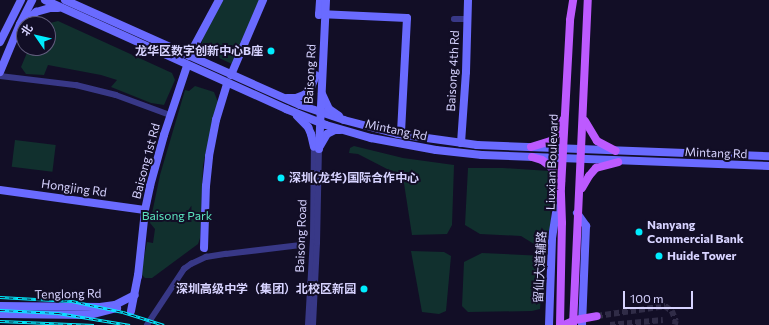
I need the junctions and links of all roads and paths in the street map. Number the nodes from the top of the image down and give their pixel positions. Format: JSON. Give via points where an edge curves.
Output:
{"nodes":[{"id":1,"x":14,"y":0,"type":"edge"},
{"id":2,"x":20,"y":0,"type":"edge"},
{"id":3,"x":32,"y":0,"type":"edge"},
{"id":4,"x":45,"y":0,"type":"edge"},
{"id":5,"x":65,"y":0,"type":"edge"},
{"id":6,"x":70,"y":0,"type":"edge"},
{"id":7,"x":219,"y":0,"type":"edge"},
{"id":8,"x":263,"y":0,"type":"edge"},
{"id":9,"x":320,"y":0,"type":"edge"},
{"id":10,"x":326,"y":0,"type":"edge"},
{"id":11,"x":468,"y":0,"type":"edge"},
{"id":12,"x":573,"y":0,"type":"edge"},
{"id":13,"x":588,"y":0,"type":"edge"},
{"id":14,"x":76,"y":6,"type":"junction"},
{"id":15,"x":63,"y":9,"type":"junction"},
{"id":16,"x":322,"y":15,"type":"junction"},
{"id":17,"x":24,"y":16,"type":"edge"},
{"id":18,"x":30,"y":16,"type":"edge"},
{"id":19,"x":12,"y":17,"type":"junction"},
{"id":20,"x":454,"y":19,"type":"dead end"},
{"id":21,"x":468,"y":19,"type":"junction"},
{"id":22,"x":16,"y":32,"type":"edge"},
{"id":23,"x":0,"y":42,"type":"edge"},
{"id":24,"x":189,"y":56,"type":"junction"},
{"id":25,"x":187,"y":66,"type":"junction"},
{"id":26,"x":0,"y":72,"type":"edge"},
{"id":27,"x":231,"y":75,"type":"junction"},
{"id":28,"x":0,"y":76,"type":"edge"},
{"id":29,"x":316,"y":76,"type":"junction"},
{"id":30,"x":227,"y":84,"type":"junction"},
{"id":31,"x":321,"y":90,"type":"junction"},
{"id":32,"x":282,"y":98,"type":"junction"},
{"id":33,"x":286,"y":109,"type":"junction"},
{"id":34,"x":566,"y":110,"type":"junction"},
{"id":35,"x":317,"y":112,"type":"junction"},
{"id":36,"x":170,"y":115,"type":"junction"},
{"id":37,"x":584,"y":119,"type":"junction"},
{"id":38,"x":349,"y":121,"type":"junction"},
{"id":39,"x":317,"y":122,"type":"junction"},
{"id":40,"x":342,"y":130,"type":"junction"},
{"id":41,"x":401,"y":134,"type":"junction"},
{"id":42,"x":460,"y":143,"type":"junction"},
{"id":43,"x":531,"y":147,"type":"junction"},
{"id":44,"x":316,"y":148,"type":"junction"},
{"id":45,"x":564,"y":148,"type":"junction"},
{"id":46,"x":582,"y":149,"type":"junction"},
{"id":47,"x":616,"y":151,"type":"junction"},
{"id":48,"x":640,"y":152,"type":"junction"},
{"id":49,"x":769,"y":156,"type":"edge"},
{"id":50,"x":532,"y":157,"type":"junction"},
{"id":51,"x":563,"y":158,"type":"junction"},
{"id":52,"x":582,"y":159,"type":"junction"},
{"id":53,"x":618,"y":162,"type":"junction"},
{"id":54,"x":640,"y":163,"type":"junction"},
{"id":55,"x":769,"y":166,"type":"edge"},
{"id":56,"x":561,"y":184,"type":"junction"},
{"id":57,"x":0,"y":190,"type":"edge"},
{"id":58,"x":580,"y":193,"type":"junction"},
{"id":59,"x":145,"y":210,"type":"junction"},
{"id":60,"x":577,"y":213,"type":"junction"},
{"id":61,"x":302,"y":245,"type":"dead end"},
{"id":62,"x":204,"y":248,"type":"dead end"},
{"id":63,"x":134,"y":297,"type":"junction"},
{"id":64,"x":0,"y":306,"type":"edge"},
{"id":65,"x":131,"y":311,"type":"dead end"},
{"id":66,"x":0,"y":314,"type":"edge"},
{"id":67,"x":597,"y":316,"type":"tunnel mouth"},
{"id":68,"x":147,"y":325,"type":"edge"},
{"id":69,"x":308,"y":325,"type":"edge"},
{"id":70,"x":313,"y":325,"type":"edge"},
{"id":71,"x":549,"y":325,"type":"edge"},
{"id":72,"x":560,"y":325,"type":"edge"},
{"id":73,"x":564,"y":325,"type":"edge"},
{"id":74,"x":573,"y":325,"type":"edge"},
{"id":75,"x":582,"y":325,"type":"edge"}],
"edges":[{"from":1,"to":19,"type":"main road"},
{"from":2,"to":19,"type":"main road"},
{"from":3,"to":17,"type":"main road"},
{"from":4,"to":15,"type":"main road","name":"Mintang Rd"},
{"from":5,"to":14,"type":"main road","name":"Mintang Rd"},
{"from":6,"to":14,"type":"main road"},
{"from":7,"to":24,"type":"main road"},
{"from":8,"to":27,"type":"main road"},
{"from":9,"to":16,"type":"main road","name":"Baisong Rd"},
{"from":10,"to":16,"type":"main road","name":"Baisong Rd"},
{"from":11,"to":21,"type":"main road","name":"Baisong 4th Rd"},
{"from":12,"to":34,"type":"main road","name":"Liuxian Boulevard"},
{"from":13,"to":37,"type":"main road"},
{"from":14,"to":24,"type":"main road","name":"Mintang Rd"},
{"from":15,"to":18,"type":"main road","via":[[50,8]]},
{"from":15,"to":25,"type":"main road","name":"Mintang Rd"},
{"from":16,"to":29,"type":"main road","name":"Baisong Rd"},
{"from":16,"to":31,"type":"main road","name":"Baisong Rd"},
{"from":16,"to":41,"type":"main road","via":[[406,18]]},
{"from":19,"to":23,"type":"main road"},
{"from":20,"to":21,"type":"street"},
{"from":21,"to":42,"type":"main road","name":"Baisong 4th Rd"},
{"from":22,"to":26,"type":"main road"},
{"from":24,"to":27,"type":"main road","name":"Mintang Rd"},
{"from":25,"to":30,"type":"main road","name":"Mintang Rd"},
{"from":25,"to":36,"type":"main road","name":"Baisong 1st Rd"},
{"from":27,"to":32,"type":"main road","name":"Mintang Rd"},
{"from":28,"to":36,"type":"street","via":[[76,85],[116,95]]},
{"from":29,"to":32,"type":"main road","via":[[310,90],[304,95]]},
{"from":29,"to":35,"type":"main road","name":"Baisong Rd"},
{"from":30,"to":33,"type":"main road","name":"Mintang Rd"},
{"from":30,"to":62,"type":"main road","via":[[209,156]]},
{"from":31,"to":35,"type":"main road","name":"Baisong Rd"},
{"from":31,"to":38,"type":"main road","via":[[329,109]]},
{"from":32,"to":35,"type":"main road","name":"Mintang Rd"},
{"from":33,"to":39,"type":"main road","name":"Mintang Rd"},
{"from":33,"to":44,"type":"main road","via":[[308,127]]},
{"from":34,"to":43,"type":"main road","via":[[561,127],[554,137],[546,143]]},
{"from":34,"to":45,"type":"main road","name":"Liuxian Boulevard"},
{"from":35,"to":38,"type":"main road","name":"Mintang Rd"},
{"from":35,"to":39,"type":"main road","name":"Baisong Rd"},
{"from":36,"to":59,"type":"main road","name":"Baisong 1st Rd"},
{"from":37,"to":46,"type":"main road"},
{"from":37,"to":47,"type":"main road","via":[[597,141]]},
{"from":38,"to":41,"type":"main road","name":"Mintang Rd"},
{"from":39,"to":40,"type":"main road","name":"Mintang Rd"},
{"from":39,"to":44,"type":"main road","name":"Baisong Rd"},
{"from":40,"to":44,"type":"main road","via":[[327,134]]},
{"from":40,"to":50,"type":"main road","name":"Mintang Rd","via":[[436,150]]},
{"from":41,"to":42,"type":"main road","name":"Mintang Rd"},
{"from":42,"to":43,"type":"main road","name":"Mintang Rd"},
{"from":43,"to":45,"type":"main road","name":"Mintang Rd"},
{"from":44,"to":69,"type":"street","name":"Baisong Road"},
{"from":44,"to":70,"type":"street","name":"Baisong Road","via":[[317,243]]},
{"from":45,"to":46,"type":"main road","name":"Mintang Rd"},
{"from":45,"to":51,"type":"main road","name":"Liuxian Boulevard"},
{"from":46,"to":47,"type":"main road","name":"Mintang Rd"},
{"from":46,"to":52,"type":"main road"},
{"from":47,"to":48,"type":"main road","name":"Mintang Rd"},
{"from":48,"to":49,"type":"main road","name":"Mintang Rd"},
{"from":48,"to":54,"type":"main road"},
{"from":50,"to":51,"type":"main road","name":"Mintang Rd"},
{"from":50,"to":56,"type":"main road","via":[[542,160],[551,167]]},
{"from":51,"to":52,"type":"main road","name":"Mintang Rd"},
{"from":51,"to":56,"type":"main road","name":"Liuxian Boulevard"},
{"from":52,"to":53,"type":"main road","name":"Mintang Rd"},
{"from":52,"to":58,"type":"main road"},
{"from":53,"to":54,"type":"main road","name":"Mintang Rd"},
{"from":53,"to":58,"type":"main road","via":[[596,168]]},
{"from":54,"to":55,"type":"main road","name":"Mintang Rd"},
{"from":56,"to":71,"type":"main road","name":"留仙大道辅路","via":[[552,238]]},
{"from":56,"to":72,"type":"main road","name":"Liuxian Boulevard"},
{"from":57,"to":59,"type":"main road","name":"Hongjing Rd"},
{"from":58,"to":60,"type":"main road"},
{"from":59,"to":63,"type":"main road","name":"Baisong 1st Rd"},
{"from":60,"to":74,"type":"main road"},
{"from":60,"to":75,"type":"main road","via":[[586,226]]},
{"from":61,"to":68,"type":"street","via":[[226,254],[191,264],[184,269]]},
{"from":63,"to":64,"type":"main road","name":"Tenglong Rd","via":[[115,305],[100,307]]},
{"from":63,"to":65,"type":"main road","name":"Baisong 1st Rd"},
{"from":63,"to":66,"type":"main road","name":"Tenglong Rd","via":[[121,307],[89,315]]},
{"from":67,"to":73,"type":"main road","bridge":true}]}
